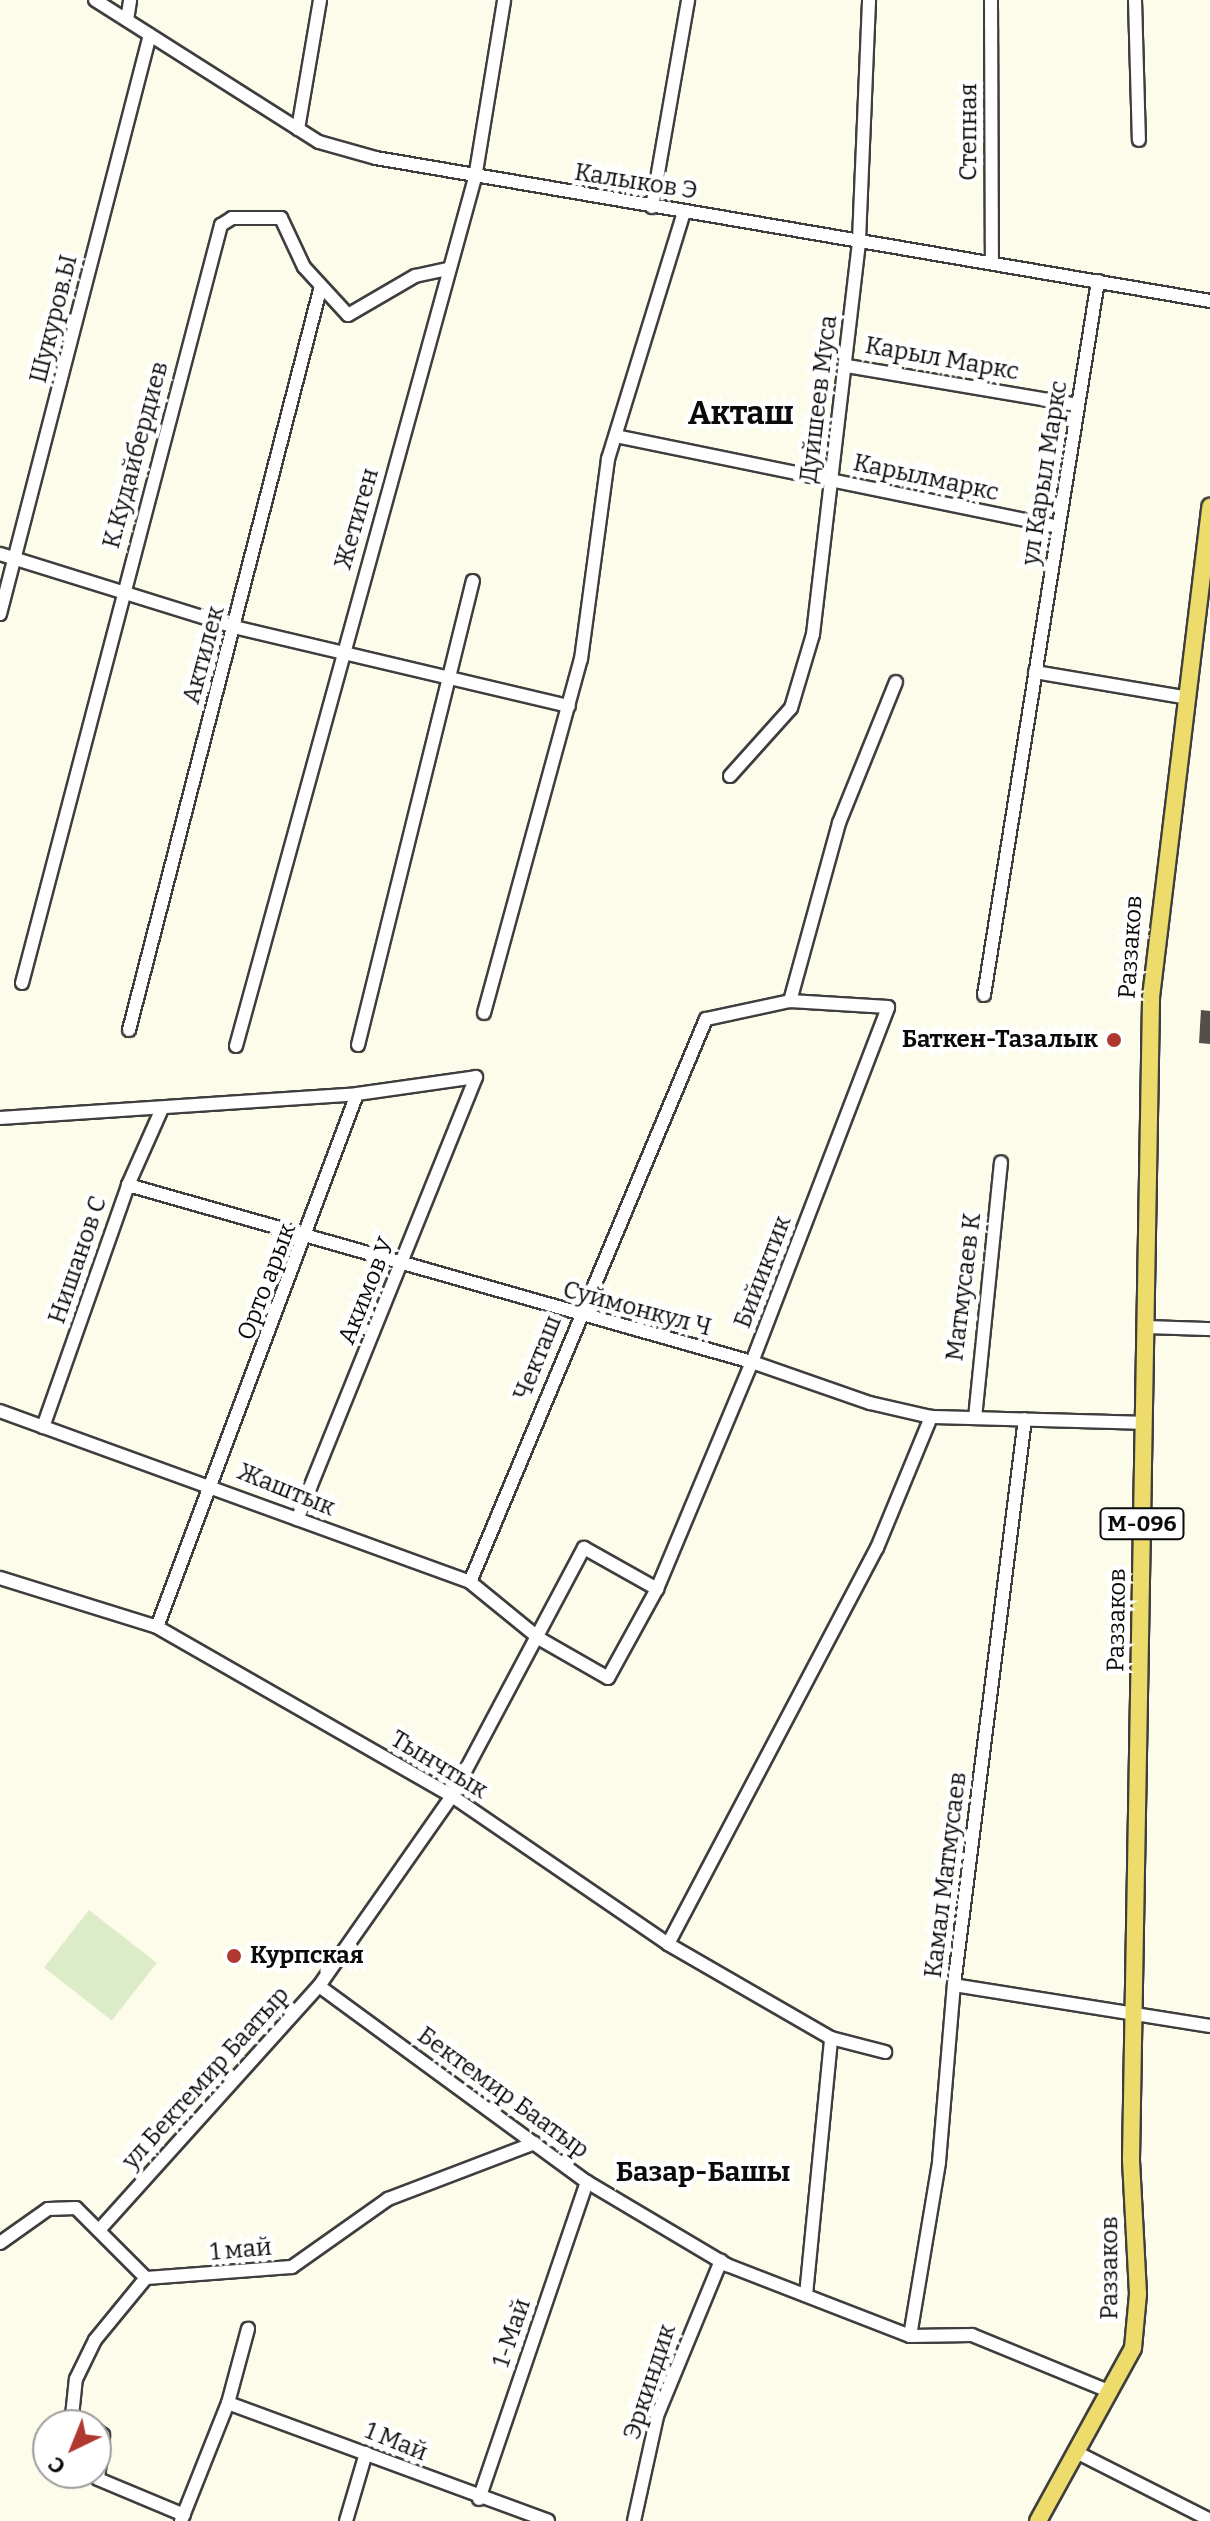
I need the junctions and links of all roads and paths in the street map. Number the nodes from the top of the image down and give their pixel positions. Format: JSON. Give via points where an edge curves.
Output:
{"nodes":[{"id":1,"x":95,"y":0,"type":"edge"},
{"id":2,"x":130,"y":0,"type":"edge"},
{"id":3,"x":320,"y":0,"type":"edge"},
{"id":4,"x":504,"y":0,"type":"edge"},
{"id":5,"x":688,"y":0,"type":"edge"},
{"id":6,"x":869,"y":0,"type":"edge"},
{"id":7,"x":991,"y":0,"type":"edge"},
{"id":8,"x":1135,"y":0,"type":"edge"},
{"id":9,"x":127,"y":20,"type":"junction"},
{"id":10,"x":150,"y":35,"type":"junction"},
{"id":11,"x":298,"y":129,"type":"junction"},
{"id":12,"x":1139,"y":140,"type":"dead end"},
{"id":13,"x":475,"y":178,"type":"junction"},
{"id":14,"x":652,"y":207,"type":"junction"},
{"id":15,"x":684,"y":212,"type":"junction"},
{"id":16,"x":859,"y":240,"type":"junction"},
{"id":17,"x":992,"y":263,"type":"junction"},
{"id":18,"x":449,"y":269,"type":"junction"},
{"id":19,"x":1098,"y":281,"type":"junction"},
{"id":20,"x":320,"y":290,"type":"junction"},
{"id":21,"x":1210,"y":301,"type":"edge"},
{"id":22,"x":847,"y":366,"type":"junction"},
{"id":23,"x":1078,"y":405,"type":"junction"},
{"id":24,"x":616,"y":436,"type":"junction"},
{"id":25,"x":832,"y":481,"type":"junction"},
{"id":26,"x":1210,"y":507,"type":"edge"},
{"id":27,"x":1058,"y":527,"type":"junction"},
{"id":28,"x":0,"y":554,"type":"edge"},
{"id":29,"x":15,"y":559,"type":"junction"},
{"id":30,"x":473,"y":581,"type":"dead end"},
{"id":31,"x":123,"y":588,"type":"junction"},
{"id":32,"x":1204,"y":600,"type":"edge"},
{"id":33,"x":0,"y":614,"type":"edge"},
{"id":34,"x":234,"y":627,"type":"junction"},
{"id":35,"x":342,"y":653,"type":"junction"},
{"id":36,"x":1035,"y":672,"type":"junction"},
{"id":37,"x":449,"y":679,"type":"junction"},
{"id":38,"x":896,"y":682,"type":"dead end"},
{"id":39,"x":1183,"y":697,"type":"junction"},
{"id":40,"x":569,"y":706,"type":"junction"},
{"id":41,"x":730,"y":776,"type":"dead end"},
{"id":42,"x":22,"y":983,"type":"dead end"},
{"id":43,"x":984,"y":995,"type":"dead end"},
{"id":44,"x":790,"y":1001,"type":"junction"},
{"id":45,"x":484,"y":1013,"type":"dead end"},
{"id":46,"x":129,"y":1030,"type":"dead end"},
{"id":47,"x":358,"y":1045,"type":"dead end"},
{"id":48,"x":236,"y":1046,"type":"dead end"},
{"id":49,"x":357,"y":1094,"type":"junction"},
{"id":50,"x":161,"y":1111,"type":"junction"},
{"id":51,"x":0,"y":1118,"type":"edge"},
{"id":52,"x":1001,"y":1162,"type":"dead end"},
{"id":53,"x":128,"y":1185,"type":"junction"},
{"id":54,"x":307,"y":1239,"type":"junction"},
{"id":55,"x":402,"y":1266,"type":"junction"},
{"id":56,"x":578,"y":1317,"type":"junction"},
{"id":57,"x":1145,"y":1327,"type":"junction"},
{"id":58,"x":1210,"y":1329,"type":"edge"},
{"id":59,"x":752,"y":1362,"type":"junction"},
{"id":60,"x":0,"y":1411,"type":"edge"},
{"id":61,"x":931,"y":1417,"type":"junction"},
{"id":62,"x":975,"y":1418,"type":"junction"},
{"id":63,"x":1025,"y":1419,"type":"junction"},
{"id":64,"x":1143,"y":1423,"type":"junction"},
{"id":65,"x":43,"y":1427,"type":"junction"},
{"id":66,"x":212,"y":1484,"type":"junction"},
{"id":67,"x":297,"y":1519,"type":"junction"},
{"id":68,"x":0,"y":1578,"type":"edge"},
{"id":69,"x":470,"y":1582,"type":"junction"},
{"id":70,"x":657,"y":1589,"type":"junction"},
{"id":71,"x":157,"y":1627,"type":"junction"},
{"id":72,"x":540,"y":1639,"type":"junction"},
{"id":73,"x":608,"y":1678,"type":"joint"},
{"id":74,"x":452,"y":1796,"type":"junction"},
{"id":75,"x":668,"y":1944,"type":"junction"},
{"id":76,"x":954,"y":1985,"type":"junction"},
{"id":77,"x":319,"y":1986,"type":"junction"},
{"id":78,"x":1135,"y":2015,"type":"junction"},
{"id":79,"x":1210,"y":2026,"type":"edge"},
{"id":80,"x":831,"y":2038,"type":"junction"},
{"id":81,"x":885,"y":2052,"type":"dead end"},
{"id":82,"x":535,"y":2143,"type":"junction"},
{"id":83,"x":587,"y":2182,"type":"junction"},
{"id":84,"x":100,"y":2229,"type":"junction"},
{"id":85,"x":0,"y":2243,"type":"edge"},
{"id":86,"x":721,"y":2261,"type":"junction"},
{"id":87,"x":146,"y":2278,"type":"junction"},
{"id":88,"x":806,"y":2295,"type":"junction"},
{"id":89,"x":248,"y":2329,"type":"dead end"},
{"id":90,"x":910,"y":2336,"type":"junction"},
{"id":91,"x":1111,"y":2392,"type":"junction"},
{"id":92,"x":228,"y":2403,"type":"junction"},
{"id":93,"x":73,"y":2409,"type":"edge"},
{"id":94,"x":366,"y":2453,"type":"junction"},
{"id":95,"x":1078,"y":2453,"type":"junction"},
{"id":96,"x":112,"y":2486,"type":"edge"},
{"id":97,"x":479,"y":2499,"type":"junction"},
{"id":98,"x":182,"y":2518,"type":"edge"},
{"id":99,"x":1210,"y":2520,"type":"edge"},
{"id":100,"x":346,"y":2521,"type":"edge"},
{"id":101,"x":548,"y":2521,"type":"edge"},
{"id":102,"x":634,"y":2521,"type":"edge"},
{"id":103,"x":1038,"y":2521,"type":"edge"}],
"edges":[{"from":1,"to":9,"type":"street","name":"Калыков Э"},
{"from":2,"to":9,"type":"street"},
{"from":3,"to":11,"type":"street"},
{"from":4,"to":13,"type":"street","name":"Жетиген"},
{"from":5,"to":14,"type":"street"},
{"from":6,"to":16,"type":"street","name":"Дуйшеев Муса"},
{"from":7,"to":17,"type":"street","name":"Степная"},
{"from":8,"to":12,"type":"street"},
{"from":9,"to":10,"type":"street","name":"Калыков Э"},
{"from":10,"to":11,"type":"street","name":"Калыков Э"},
{"from":10,"to":29,"type":"street","name":"Шукуров.Ы"},
{"from":11,"to":13,"type":"street","name":"Калыков Э","via":[[319,142],[376,158]]},
{"from":13,"to":14,"type":"street","name":"Калыков Э"},
{"from":13,"to":18,"type":"street","name":"Жетиген"},
{"from":14,"to":15,"type":"street","name":"Калыков Э"},
{"from":15,"to":16,"type":"street","name":"Калыков Э"},
{"from":15,"to":24,"type":"street"},
{"from":16,"to":17,"type":"street","name":"Калыков Э"},
{"from":16,"to":22,"type":"street","name":"Дуйшеев Муса"},
{"from":17,"to":19,"type":"street","name":"Калыков Э"},
{"from":18,"to":20,"type":"street","name":"К.Кудайбердиев","via":[[415,276],[348,315]]},
{"from":18,"to":35,"type":"street","name":"Жетиген"},
{"from":19,"to":21,"type":"street","name":"Калыков Э"},
{"from":19,"to":23,"type":"street","name":"ул Карыл Маркс"},
{"from":20,"to":31,"type":"street","name":"К.Кудайбердиев","via":[[281,218],[232,218],[221,225]]},
{"from":20,"to":34,"type":"street","name":"Актилек"},
{"from":22,"to":23,"type":"street","name":"Карыл Маркс"},
{"from":22,"to":25,"type":"street","name":"Дуйшеев Муса"},
{"from":23,"to":27,"type":"street","name":"ул Карыл Маркс"},
{"from":24,"to":25,"type":"street","name":"Карылмаркс"},
{"from":24,"to":40,"type":"street","via":[[602,501],[596,583]]},
{"from":25,"to":27,"type":"street","name":"Карылмаркс"},
{"from":25,"to":41,"type":"street","name":"Дуйшеев Муса","via":[[813,634],[791,708]]},
{"from":26,"to":32,"type":"main road","name":"Раззаков","number":"М-096"},
{"from":27,"to":36,"type":"street","name":"ул Карыл Маркс"},
{"from":28,"to":29,"type":"street"},
{"from":29,"to":31,"type":"street"},
{"from":29,"to":33,"type":"street","name":"Шукуров.Ы"},
{"from":30,"to":37,"type":"street"},
{"from":31,"to":34,"type":"street"},
{"from":31,"to":42,"type":"street","name":"К.Кудайбердиев"},
{"from":32,"to":39,"type":"main road","name":"Раззаков","number":"М-096"},
{"from":34,"to":35,"type":"street"},
{"from":34,"to":46,"type":"street","name":"Актилек"},
{"from":35,"to":37,"type":"street"},
{"from":35,"to":48,"type":"street","name":"Жетиген"},
{"from":36,"to":39,"type":"street"},
{"from":36,"to":43,"type":"street","name":"ул Карыл Маркс"},
{"from":37,"to":40,"type":"street"},
{"from":37,"to":47,"type":"street"},
{"from":38,"to":44,"type":"street","via":[[839,823]]},
{"from":39,"to":57,"type":"main road","name":"Раззаков","number":"М-096","via":[[1152,983]]},
{"from":40,"to":45,"type":"street"},
{"from":44,"to":56,"type":"street","name":"Чекташ","via":[[706,1019]]},
{"from":44,"to":59,"type":"street","name":"Бийиктик","via":[[888,1007]]},
{"from":49,"to":50,"type":"street"},
{"from":49,"to":54,"type":"street","name":"Орто арык"},
{"from":49,"to":55,"type":"street","name":"Акимов У","via":[[476,1077]]},
{"from":50,"to":51,"type":"street"},
{"from":50,"to":53,"type":"street","name":"Нишанов С"},
{"from":52,"to":62,"type":"street","name":"Матмусаев К"},
{"from":53,"to":54,"type":"street","name":"Суймонкул Ч"},
{"from":53,"to":65,"type":"street","name":"Нишанов С"},
{"from":54,"to":55,"type":"street","name":"Суймонкул Ч"},
{"from":54,"to":66,"type":"street","name":"Орто арык"},
{"from":55,"to":56,"type":"street","name":"Суймонкул Ч"},
{"from":55,"to":67,"type":"street","name":"Акимов У"},
{"from":56,"to":59,"type":"street","name":"Суймонкул Ч"},
{"from":56,"to":69,"type":"street","name":"Чекташ"},
{"from":57,"to":58,"type":"street"},
{"from":57,"to":64,"type":"main road","name":"Раззаков","number":"М-096"},
{"from":59,"to":61,"type":"street","name":"Суймонкул Ч","via":[[870,1403]]},
{"from":59,"to":70,"type":"street","name":"Бийиктик"},
{"from":60,"to":65,"type":"street","name":"Жаштык"},
{"from":61,"to":62,"type":"street","name":"Суймонкул Ч"},
{"from":61,"to":75,"type":"street","via":[[877,1548]]},
{"from":62,"to":63,"type":"street","name":"Суймонкул Ч"},
{"from":63,"to":64,"type":"street","name":"Суймонкул Ч"},
{"from":63,"to":76,"type":"street","name":"Камал Матмусаев"},
{"from":64,"to":78,"type":"main road","name":"Раззаков","number":"М-096"},
{"from":65,"to":66,"type":"street","name":"Жаштык"},
{"from":66,"to":67,"type":"street","name":"Жаштык"},
{"from":66,"to":71,"type":"street","name":"Орто арык"},
{"from":67,"to":69,"type":"street","name":"Жаштык"},
{"from":68,"to":71,"type":"street","name":"Тынчтык"},
{"from":69,"to":72,"type":"street","name":"Жаштык"},
{"from":70,"to":72,"type":"street","name":"ул Бектемир Баатыр","via":[[584,1548]]},
{"from":70,"to":73,"type":"street","name":"Бийиктик"},
{"from":71,"to":74,"type":"street","name":"Тынчтык"},
{"from":72,"to":73,"type":"street","name":"Жаштык"},
{"from":72,"to":74,"type":"street","name":"ул Бектемир Баатыр"},
{"from":74,"to":75,"type":"street","name":"Тынчтык"},
{"from":74,"to":77,"type":"street","name":"ул Бектемир Баатыр"},
{"from":75,"to":80,"type":"street","name":"Тынчтык"},
{"from":76,"to":78,"type":"street"},
{"from":76,"to":90,"type":"street","name":"Камал Матмусаев","via":[[939,2162]]},
{"from":77,"to":82,"type":"street","name":"Бектемир Баатыр"},
{"from":77,"to":84,"type":"street","name":"ул Бектемир Баатыр"},
{"from":78,"to":79,"type":"street"},
{"from":78,"to":91,"type":"main road","name":"Раззаков","number":"М-096","via":[[1131,2159],[1138,2294],[1133,2348]]},
{"from":80,"to":81,"type":"street","name":"Тынчтык"},
{"from":80,"to":88,"type":"street"},
{"from":82,"to":83,"type":"street","name":"Бектемир Баатыр"},
{"from":82,"to":87,"type":"street","name":"1 май","via":[[388,2199],[292,2267]]},
{"from":83,"to":86,"type":"street","name":"Бектемир Баатыр"},
{"from":83,"to":97,"type":"street","name":"1-Май"},
{"from":84,"to":85,"type":"street","via":[[76,2208],[62,2205]]},
{"from":84,"to":87,"type":"street"},
{"from":86,"to":88,"type":"street","name":"Бектемир Баатыр"},
{"from":86,"to":102,"type":"street","name":"Эркиндик","via":[[657,2416]]},
{"from":87,"to":93,"type":"street","via":[[95,2340],[76,2379]]},
{"from":88,"to":90,"type":"street","name":"Бектемир Баатыр"},
{"from":89,"to":92,"type":"street"},
{"from":90,"to":91,"type":"street","name":"Бектемир Баатыр","via":[[972,2335]]},
{"from":91,"to":95,"type":"main road","name":"Раззаков","number":"М-096"},
{"from":92,"to":94,"type":"street","name":"1 Май"},
{"from":92,"to":98,"type":"street"},
{"from":94,"to":97,"type":"street","name":"1 Май"},
{"from":94,"to":100,"type":"street"},
{"from":95,"to":99,"type":"street"},
{"from":95,"to":103,"type":"main road","name":"Раззаков","number":"М-096"},
{"from":96,"to":98,"type":"street"},
{"from":97,"to":101,"type":"street","name":"1 Май"}]}
